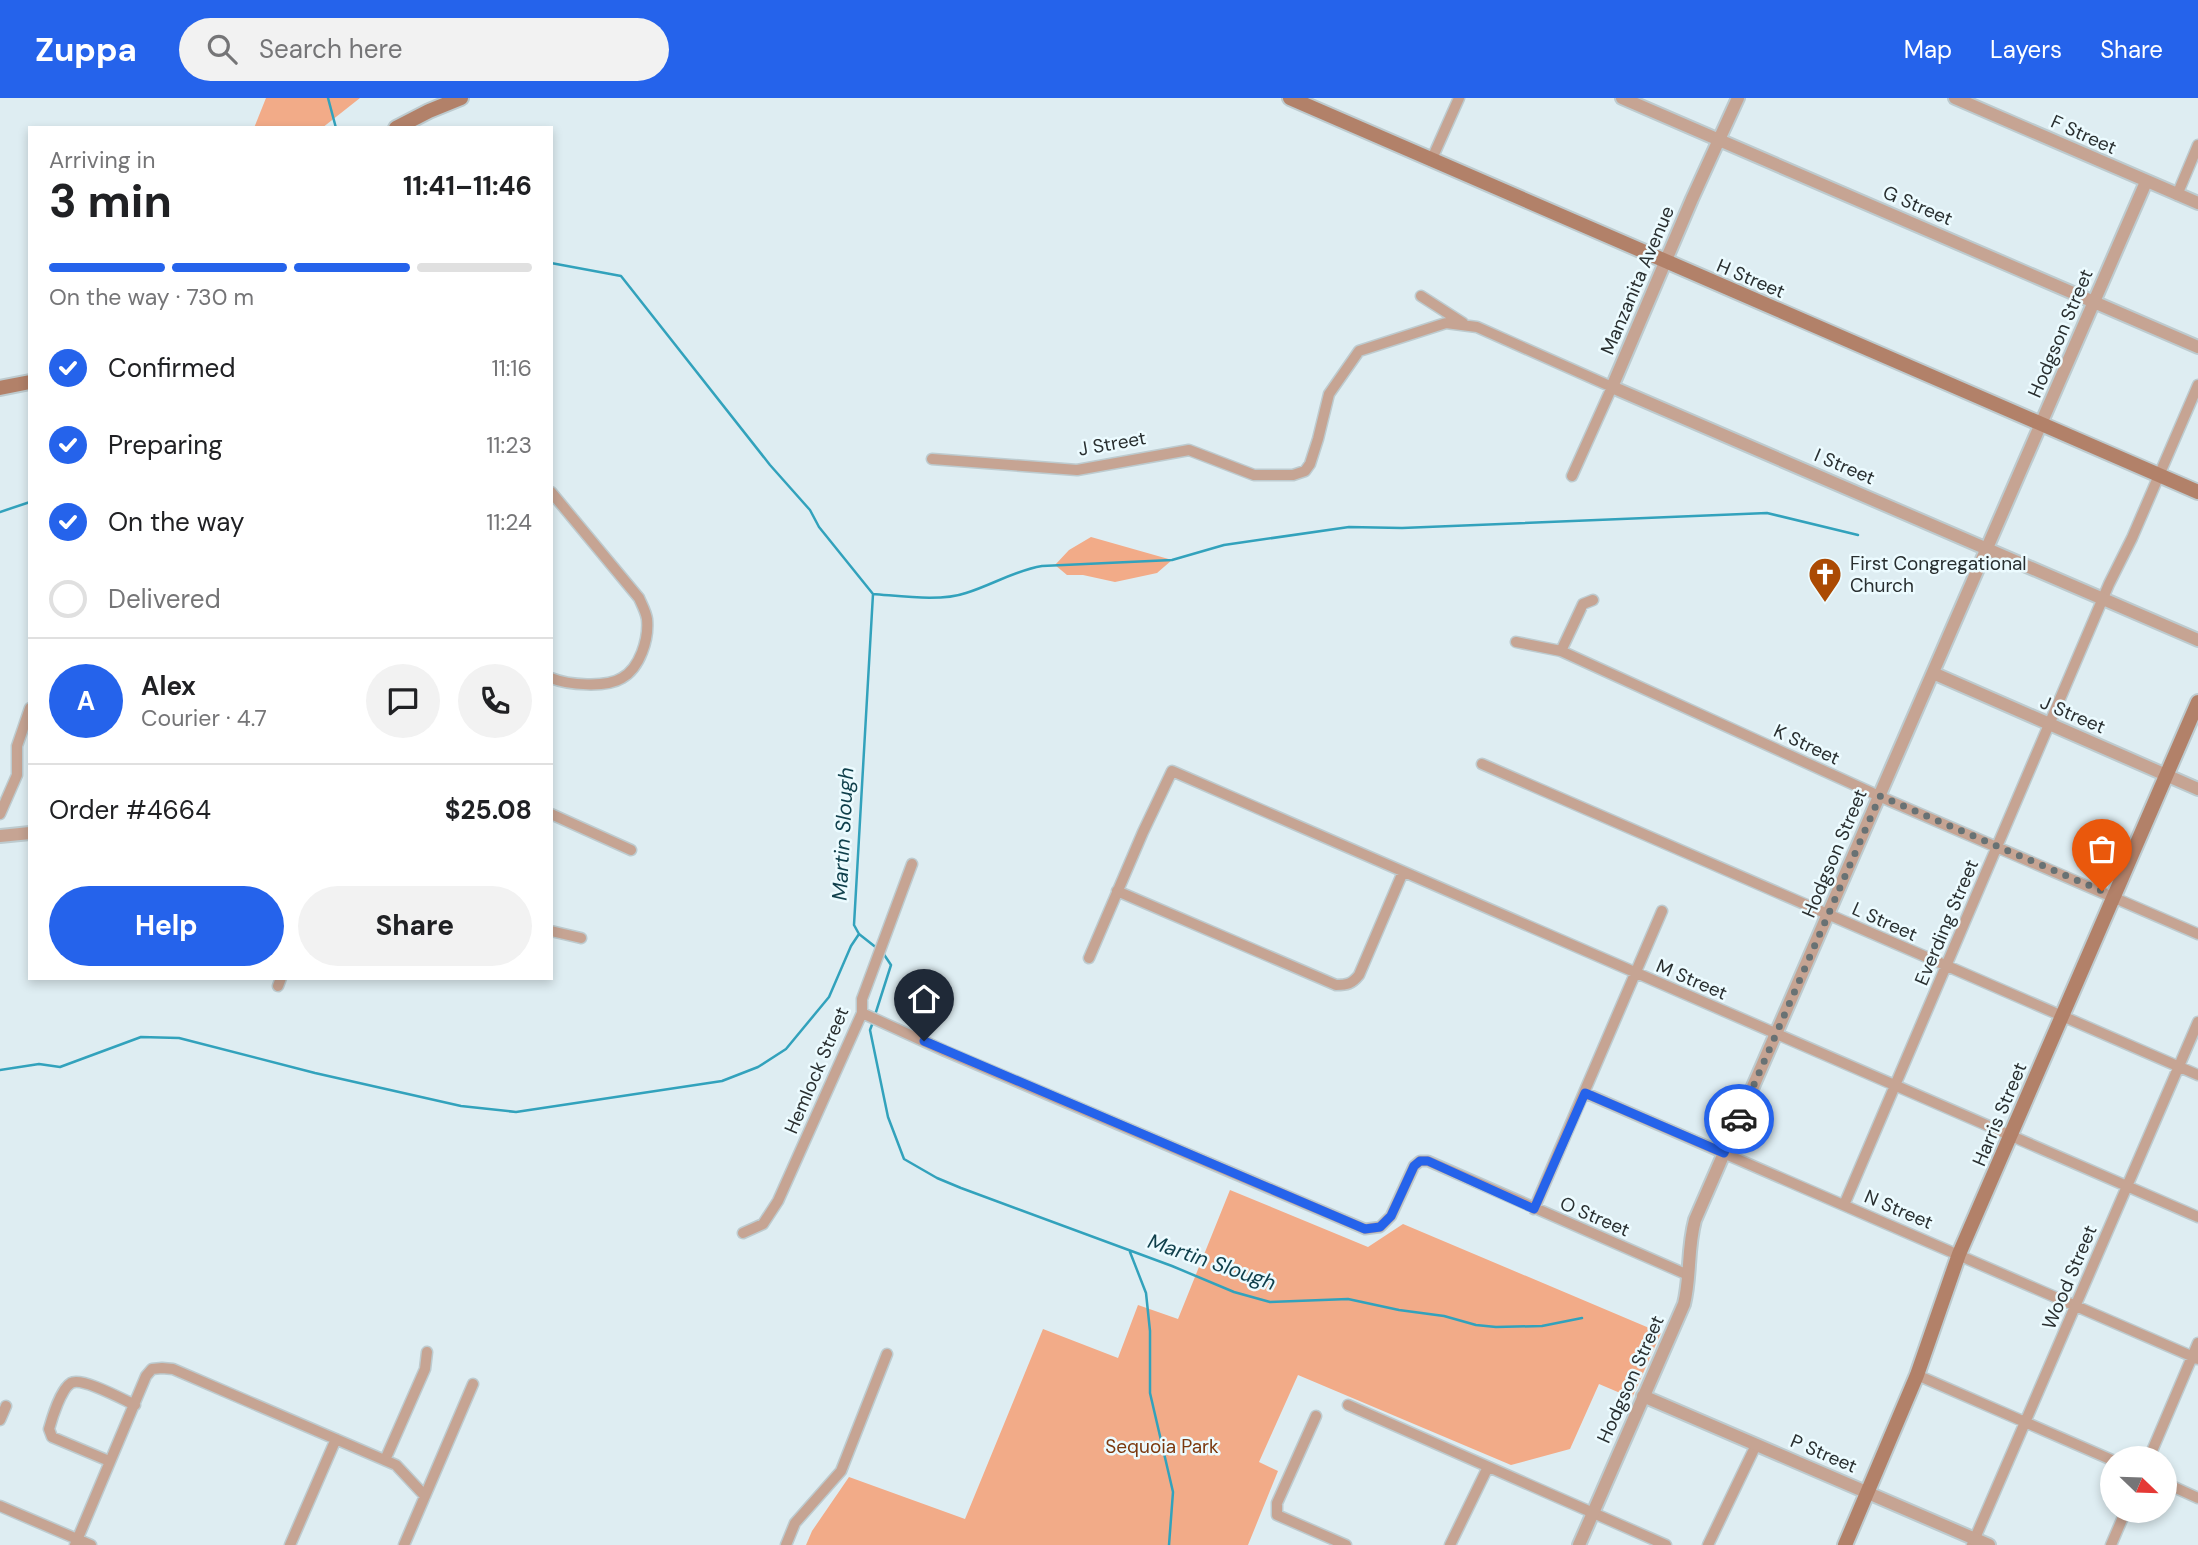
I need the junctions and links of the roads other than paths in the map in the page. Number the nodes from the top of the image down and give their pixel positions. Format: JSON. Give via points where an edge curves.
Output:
{"nodes":[{"id":1,"x":461,"y":98,"type":"edge"},
{"id":2,"x":1290,"y":98,"type":"edge"},
{"id":3,"x":1459,"y":98,"type":"edge"},
{"id":4,"x":1622,"y":98,"type":"edge"},
{"id":5,"x":1738,"y":98,"type":"edge"},
{"id":6,"x":1955,"y":98,"type":"edge"},
{"id":7,"x":400,"y":126,"type":"edge"},
{"id":8,"x":1719,"y":140,"type":"junction"},
{"id":9,"x":2198,"y":145,"type":"edge"},
{"id":10,"x":1431,"y":161,"type":"junction"},
{"id":11,"x":2146,"y":182,"type":"junction"},
{"id":12,"x":2177,"y":194,"type":"junction"},
{"id":13,"x":2198,"y":203,"type":"edge"},
{"id":14,"x":1666,"y":262,"type":"junction"},
{"id":15,"x":1421,"y":296,"type":"dead end"},
{"id":16,"x":2094,"y":302,"type":"junction"},
{"id":17,"x":1463,"y":324,"type":"junction"},
{"id":18,"x":2198,"y":347,"type":"edge"},
{"id":19,"x":28,"y":383,"type":"edge"},
{"id":20,"x":2198,"y":385,"type":"edge"},
{"id":21,"x":1612,"y":387,"type":"junction"},
{"id":22,"x":0,"y":388,"type":"edge"},
{"id":23,"x":2041,"y":425,"type":"junction"},
{"id":24,"x":932,"y":459,"type":"dead end"},
{"id":25,"x":2159,"y":475,"type":"junction"},
{"id":26,"x":1572,"y":476,"type":"dead end"},
{"id":27,"x":2198,"y":492,"type":"edge"},
{"id":28,"x":553,"y":494,"type":"edge"},
{"id":29,"x":1987,"y":548,"type":"junction"},
{"id":30,"x":2103,"y":598,"type":"junction"},
{"id":31,"x":1593,"y":600,"type":"dead end"},
{"id":32,"x":2198,"y":640,"type":"edge"},
{"id":33,"x":1516,"y":642,"type":"dead end"},
{"id":34,"x":1561,"y":651,"type":"junction"},
{"id":35,"x":1933,"y":673,"type":"junction"},
{"id":36,"x":553,"y":679,"type":"edge"},
{"id":37,"x":2198,"y":702,"type":"edge"},
{"id":38,"x":28,"y":714,"type":"edge"},
{"id":39,"x":2049,"y":724,"type":"junction"},
{"id":40,"x":1482,"y":764,"type":"dead end"},
{"id":41,"x":2166,"y":775,"type":"junction"},
{"id":42,"x":2198,"y":789,"type":"edge"},
{"id":43,"x":1880,"y":796,"type":"junction"},
{"id":44,"x":0,"y":814,"type":"edge"},
{"id":45,"x":553,"y":815,"type":"edge"},
{"id":46,"x":28,"y":833,"type":"edge"},
{"id":47,"x":0,"y":836,"type":"edge"},
{"id":48,"x":1998,"y":846,"type":"junction"},
{"id":49,"x":631,"y":850,"type":"dead end"},
{"id":50,"x":912,"y":864,"type":"dead end"},
{"id":51,"x":1403,"y":872,"type":"junction"},
{"id":52,"x":1117,"y":891,"type":"junction"},
{"id":53,"x":2114,"y":896,"type":"junction"},
{"id":54,"x":1662,"y":911,"type":"dead end"},
{"id":55,"x":1828,"y":915,"type":"junction"},
{"id":56,"x":553,"y":932,"type":"edge"},
{"id":57,"x":2198,"y":934,"type":"edge"},
{"id":58,"x":581,"y":938,"type":"dead end"},
{"id":59,"x":1089,"y":958,"type":"dead end"},
{"id":60,"x":1945,"y":967,"type":"junction"},
{"id":61,"x":1636,"y":974,"type":"junction"},
{"id":62,"x":862,"y":1013,"type":"junction"},
{"id":63,"x":2062,"y":1016,"type":"junction"},
{"id":64,"x":2198,"y":1022,"type":"edge"},
{"id":65,"x":1777,"y":1034,"type":"junction"},
{"id":66,"x":2179,"y":1066,"type":"junction"},
{"id":67,"x":2198,"y":1075,"type":"edge"},
{"id":68,"x":1895,"y":1086,"type":"junction"},
{"id":69,"x":1585,"y":1093,"type":"junction"},
{"id":70,"x":2010,"y":1136,"type":"junction"},
{"id":71,"x":1724,"y":1153,"type":"junction"},
{"id":72,"x":2127,"y":1186,"type":"junction"},
{"id":73,"x":1844,"y":1205,"type":"junction"},
{"id":74,"x":1534,"y":1209,"type":"junction"},
{"id":75,"x":2198,"y":1217,"type":"edge"},
{"id":76,"x":743,"y":1233,"type":"dead end"},
{"id":77,"x":1959,"y":1254,"type":"junction"},
{"id":78,"x":1688,"y":1275,"type":"junction"},
{"id":79,"x":2076,"y":1306,"type":"junction"},
{"id":80,"x":2198,"y":1343,"type":"edge"},
{"id":81,"x":427,"y":1352,"type":"dead end"},
{"id":82,"x":887,"y":1354,"type":"dead end"},
{"id":83,"x":2195,"y":1358,"type":"edge"},
{"id":84,"x":1917,"y":1375,"type":"junction"},
{"id":85,"x":472,"y":1384,"type":"dead end"},
{"id":86,"x":1643,"y":1396,"type":"junction"},
{"id":87,"x":135,"y":1405,"type":"junction"},
{"id":88,"x":1348,"y":1405,"type":"dead end"},
{"id":89,"x":6,"y":1406,"type":"dead end"},
{"id":90,"x":1316,"y":1416,"type":"dead end"},
{"id":91,"x":0,"y":1420,"type":"edge"},
{"id":92,"x":2025,"y":1423,"type":"junction"},
{"id":93,"x":336,"y":1439,"type":"junction"},
{"id":94,"x":1756,"y":1445,"type":"junction"},
{"id":95,"x":2155,"y":1446,"type":"edge"},
{"id":96,"x":2100,"y":1455,"type":"edge"},
{"id":97,"x":385,"y":1460,"type":"junction"},
{"id":98,"x":109,"y":1461,"type":"junction"},
{"id":99,"x":1488,"y":1467,"type":"junction"},
{"id":100,"x":2177,"y":1488,"type":"edge"},
{"id":101,"x":1867,"y":1493,"type":"junction"},
{"id":102,"x":425,"y":1496,"type":"junction"},
{"id":103,"x":2198,"y":1497,"type":"edge"},
{"id":104,"x":0,"y":1506,"type":"edge"},
{"id":105,"x":1592,"y":1514,"type":"junction"},
{"id":106,"x":2120,"y":1523,"type":"edge"},
{"id":107,"x":76,"y":1542,"type":"edge"},
{"id":108,"x":1973,"y":1542,"type":"edge"},
{"id":109,"x":91,"y":1545,"type":"edge"},
{"id":110,"x":290,"y":1545,"type":"edge"},
{"id":111,"x":404,"y":1545,"type":"edge"},
{"id":112,"x":786,"y":1545,"type":"edge"},
{"id":113,"x":1346,"y":1545,"type":"edge"},
{"id":114,"x":1450,"y":1545,"type":"edge"},
{"id":115,"x":1579,"y":1545,"type":"edge"},
{"id":116,"x":1666,"y":1545,"type":"edge"},
{"id":117,"x":1708,"y":1545,"type":"edge"},
{"id":118,"x":1845,"y":1545,"type":"edge"},
{"id":119,"x":1989,"y":1545,"type":"edge"},
{"id":120,"x":2111,"y":1545,"type":"edge"}],
"edges":[{"from":1,"to":7,"type":"main road"},
{"from":2,"to":10,"type":"main road","name":"H Street"},
{"from":3,"to":10,"type":"street"},
{"from":4,"to":8,"type":"street","name":"G Street"},
{"from":5,"to":8,"type":"street","name":"Manzanita Avenue"},
{"from":6,"to":11,"type":"street","name":"F Street"},
{"from":8,"to":14,"type":"street","name":"Manzanita Avenue"},
{"from":8,"to":16,"type":"street","name":"G Street"},
{"from":9,"to":12,"type":"street"},
{"from":10,"to":14,"type":"main road","name":"H Street"},
{"from":11,"to":12,"type":"street","name":"F Street"},
{"from":11,"to":16,"type":"street","name":"Hodgson Street"},
{"from":12,"to":13,"type":"street","name":"F Street"},
{"from":14,"to":21,"type":"street","name":"Manzanita Avenue"},
{"from":14,"to":23,"type":"main road","name":"H Street"},
{"from":15,"to":17,"type":"street"},
{"from":16,"to":18,"type":"street","name":"G Street"},
{"from":16,"to":23,"type":"street","name":"Hodgson Street"},
{"from":17,"to":21,"type":"street","name":"I Street"},
{"from":17,"to":24,"type":"street","name":"J Street","via":[[1446,323],[1359,351],[1329,394],[1310,464],[1293,475],[1254,475],[1189,450],[1077,470]]},
{"from":19,"to":22,"type":"main road"},
{"from":20,"to":25,"type":"street","name":"Everding Street"},
{"from":21,"to":26,"type":"street","name":"Manzanita Avenue"},
{"from":21,"to":29,"type":"street","name":"I Street"},
{"from":23,"to":25,"type":"main road","name":"H Street"},
{"from":23,"to":29,"type":"street","name":"Hodgson Street"},
{"from":25,"to":27,"type":"main road","name":"H Street"},
{"from":25,"to":30,"type":"street","name":"Everding Street"},
{"from":28,"to":36,"type":"street","via":[[639,598],[647,626],[639,657],[622,678],[611,683],[574,684]]},
{"from":29,"to":30,"type":"street","name":"I Street"},
{"from":29,"to":35,"type":"street","name":"Hodgson Street"},
{"from":30,"to":32,"type":"street","name":"I Street"},
{"from":30,"to":39,"type":"street","name":"Everding Street"},
{"from":31,"to":34,"type":"street","via":[[1583,604]]},
{"from":33,"to":34,"type":"street","name":"K Street"},
{"from":34,"to":43,"type":"street","name":"K Street"},
{"from":35,"to":39,"type":"street","name":"J Street"},
{"from":35,"to":43,"type":"street","name":"Hodgson Street"},
{"from":37,"to":41,"type":"main road","name":"Harris Street"},
{"from":38,"to":44,"type":"street","via":[[17,746],[18,775]]},
{"from":39,"to":41,"type":"street","name":"J Street"},
{"from":39,"to":48,"type":"street","name":"Everding Street"},
{"from":40,"to":55,"type":"street","name":"L Street"},
{"from":41,"to":42,"type":"street","name":"J Street"},
{"from":41,"to":53,"type":"main road","name":"Harris Street"},
{"from":43,"to":48,"type":"street","name":"K Street"},
{"from":43,"to":55,"type":"street","name":"Hodgson Street"},
{"from":45,"to":49,"type":"street"},
{"from":46,"to":47,"type":"street"},
{"from":48,"to":53,"type":"street","name":"K Street"},
{"from":48,"to":60,"type":"street","name":"Everding Street"},
{"from":50,"to":62,"type":"street","name":"Hemlock Street","via":[[862,999]]},
{"from":51,"to":52,"type":"street","via":[[1353,983],[1336,985]]},
{"from":51,"to":52,"type":"street","name":"M Street","via":[[1172,772]]},
{"from":51,"to":61,"type":"street","name":"M Street"},
{"from":52,"to":59,"type":"street"},
{"from":53,"to":57,"type":"street","name":"K Street"},
{"from":53,"to":63,"type":"main road","name":"Harris Street"},
{"from":54,"to":61,"type":"street"},
{"from":55,"to":60,"type":"street","name":"L Street"},
{"from":55,"to":65,"type":"street","name":"Hodgson Street"},
{"from":56,"to":58,"type":"street"},
{"from":60,"to":63,"type":"street","name":"L Street"},
{"from":60,"to":68,"type":"street","name":"Everding Street"},
{"from":61,"to":65,"type":"street","name":"M Street"},
{"from":61,"to":69,"type":"street"},
{"from":62,"to":74,"type":"street","name":"O Street","via":[[1365,1229],[1380,1227],[1391,1216],[1420,1161]]},
{"from":62,"to":76,"type":"street","name":"Hemlock Street","via":[[778,1201],[763,1224]]},
{"from":63,"to":66,"type":"street","name":"L Street"},
{"from":63,"to":70,"type":"main road","name":"Harris Street"},
{"from":64,"to":66,"type":"street","name":"Wood Street"},
{"from":65,"to":68,"type":"street","name":"M Street"},
{"from":65,"to":71,"type":"street","name":"Hodgson Street"},
{"from":66,"to":67,"type":"street","name":"L Street"},
{"from":66,"to":72,"type":"street","name":"Wood Street"},
{"from":68,"to":70,"type":"street","name":"M Street"},
{"from":68,"to":73,"type":"street","name":"Everding Street"},
{"from":69,"to":71,"type":"street","name":"N Street"},
{"from":69,"to":74,"type":"street"},
{"from":70,"to":72,"type":"street","name":"M Street"},
{"from":70,"to":77,"type":"main road","name":"Harris Street"},
{"from":71,"to":73,"type":"street","name":"N Street"},
{"from":71,"to":78,"type":"street","name":"Hodgson Street","via":[[1695,1220]]},
{"from":72,"to":75,"type":"street","name":"M Street"},
{"from":72,"to":79,"type":"street","name":"Wood Street"},
{"from":73,"to":77,"type":"street","name":"N Street"},
{"from":74,"to":78,"type":"street","name":"O Street"},
{"from":77,"to":79,"type":"street","name":"N Street"},
{"from":77,"to":84,"type":"main road","name":"Harris Street"},
{"from":78,"to":86,"type":"street","name":"Hodgson Street","via":[[1684,1304]]},
{"from":79,"to":83,"type":"street","name":"N Street"},
{"from":79,"to":92,"type":"street","name":"Wood Street"},
{"from":80,"to":83,"type":"street"},
{"from":81,"to":97,"type":"street","via":[[425,1369]]},
{"from":82,"to":112,"type":"street","via":[[841,1471],[795,1523]]},
{"from":83,"to":95,"type":"street"},
{"from":84,"to":92,"type":"street"},
{"from":84,"to":101,"type":"main road","name":"Harris Street"},
{"from":85,"to":102,"type":"street"},
{"from":86,"to":94,"type":"street","name":"P Street"},
{"from":86,"to":105,"type":"street","name":"Hodgson Street"},
{"from":87,"to":93,"type":"street","via":[[152,1369],[173,1369]]},
{"from":87,"to":98,"type":"street"},
{"from":87,"to":98,"type":"street","via":[[74,1382],[56,1408],[49,1429],[52,1437]]},
{"from":88,"to":99,"type":"street"},
{"from":89,"to":91,"type":"street"},
{"from":90,"to":113,"type":"street","via":[[1277,1503],[1277,1515]]},
{"from":92,"to":96,"type":"street"},
{"from":92,"to":108,"type":"street","name":"Wood Street"},
{"from":93,"to":97,"type":"street"},
{"from":93,"to":110,"type":"street"},
{"from":94,"to":101,"type":"street","name":"P Street"},
{"from":94,"to":117,"type":"street"},
{"from":97,"to":102,"type":"street","via":[[396,1465]]},
{"from":98,"to":107,"type":"street"},
{"from":99,"to":105,"type":"street"},
{"from":99,"to":114,"type":"street"},
{"from":100,"to":103,"type":"street"},
{"from":101,"to":108,"type":"street","name":"P Street"},
{"from":101,"to":118,"type":"main road","name":"Harris Street"},
{"from":102,"to":111,"type":"street"},
{"from":104,"to":107,"type":"street"},
{"from":105,"to":115,"type":"street","name":"Hodgson Street"},
{"from":105,"to":116,"type":"street"},
{"from":106,"to":120,"type":"street"},
{"from":107,"to":109,"type":"street"},
{"from":108,"to":119,"type":"street","name":"P Street"}]}
